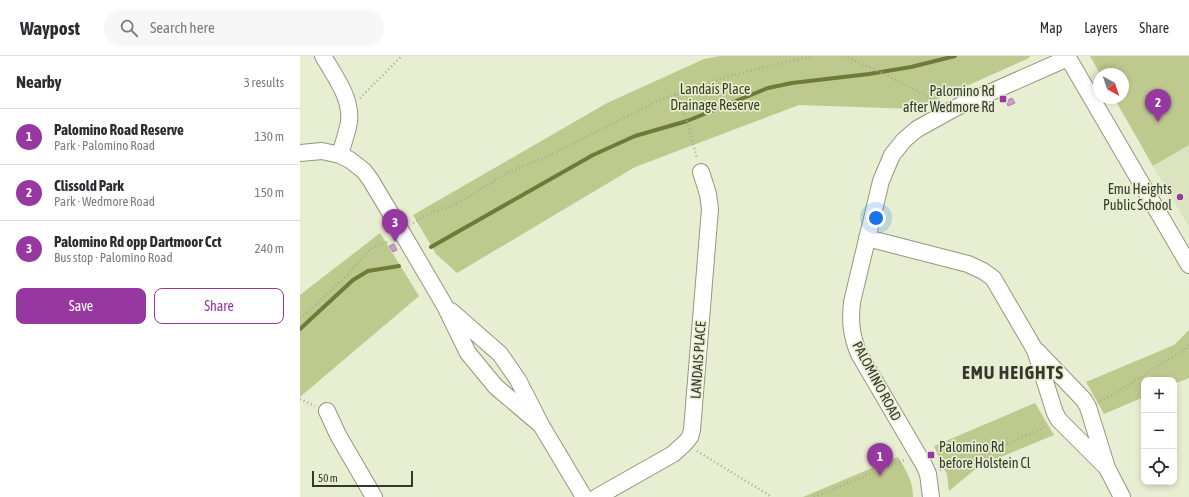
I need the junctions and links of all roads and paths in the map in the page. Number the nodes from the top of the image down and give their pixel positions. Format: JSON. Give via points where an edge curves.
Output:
{"nodes":[{"id":1,"x":323,"y":56,"type":"edge"},
{"id":2,"x":402,"y":56,"type":"edge"},
{"id":3,"x":812,"y":56,"type":"edge"},
{"id":4,"x":844,"y":56,"type":"edge"},
{"id":5,"x":1067,"y":57,"type":"edge"},
{"id":6,"x":676,"y":95,"type":"junction"},
{"id":7,"x":941,"y":100,"type":"dead end"},
{"id":8,"x":348,"y":104,"type":"junction"},
{"id":9,"x":300,"y":153,"type":"edge"},
{"id":10,"x":340,"y":156,"type":"junction"},
{"id":11,"x":700,"y":172,"type":"joint"},
{"id":12,"x":411,"y":225,"type":"dead end"},
{"id":13,"x":867,"y":238,"type":"junction"},
{"id":14,"x":392,"y":240,"type":"dead end"},
{"id":15,"x":1189,"y":265,"type":"edge"},
{"id":16,"x":445,"y":306,"type":"junction"},
{"id":17,"x":300,"y":318,"type":"edge"},
{"id":18,"x":1035,"y":350,"type":"junction"},
{"id":19,"x":327,"y":410,"type":"dead end"},
{"id":20,"x":541,"y":425,"type":"junction"},
{"id":21,"x":685,"y":443,"type":"junction"},
{"id":22,"x":918,"y":454,"type":"junction"},
{"id":23,"x":1107,"y":468,"type":"junction"},
{"id":24,"x":374,"y":497,"type":"edge"},
{"id":25,"x":584,"y":497,"type":"edge"},
{"id":26,"x":597,"y":497,"type":"edge"},
{"id":27,"x":772,"y":497,"type":"edge"},
{"id":28,"x":814,"y":497,"type":"edge"},
{"id":29,"x":931,"y":497,"type":"edge"},
{"id":30,"x":1122,"y":497,"type":"edge"}],
"edges":[{"from":1,"to":8,"type":"street"},
{"from":2,"to":8,"type":"path","via":[[358,100]]},
{"from":3,"to":6,"type":"path","via":[[725,77]]},
{"from":4,"to":7,"type":"path","via":[[930,98]]},
{"from":5,"to":13,"type":"street","name":"PALOMINO ROAD","via":[[955,108],[925,124],[904,140],[892,155],[884,173]]},
{"from":5,"to":15,"type":"street"},
{"from":6,"to":11,"type":"path","via":[[687,121]]},
{"from":6,"to":12,"type":"path","via":[[657,101],[548,156],[507,173],[465,199],[430,213]]},
{"from":8,"to":10,"type":"street","via":[[349,121]]},
{"from":9,"to":10,"type":"street","via":[[322,151]]},
{"from":10,"to":16,"type":"street","via":[[357,165],[370,179]]},
{"from":11,"to":21,"type":"street","name":"LANDAIS PLACE","via":[[710,209],[694,424]]},
{"from":13,"to":18,"type":"street","via":[[968,264],[983,271],[993,278]]},
{"from":13,"to":22,"type":"street","name":"PALOMINO ROAD","via":[[852,302],[852,336],[864,364]]},
{"from":14,"to":17,"type":"path","via":[[370,250]]},
{"from":16,"to":20,"type":"street","via":[[500,354],[518,380]]},
{"from":16,"to":20,"type":"street","via":[[468,353],[496,387]]},
{"from":18,"to":23,"type":"street","via":[[1084,400]]},
{"from":18,"to":23,"type":"street","via":[[1059,420]]},
{"from":19,"to":24,"type":"street","via":[[338,435]]},
{"from":20,"to":25,"type":"street"},
{"from":21,"to":26,"type":"street","name":"LANDAIS PLACE","via":[[673,454]]},
{"from":21,"to":27,"type":"path"},
{"from":22,"to":28,"type":"path"},
{"from":22,"to":29,"type":"street","name":"PALOMINO ROAD","via":[[928,474]]},
{"from":23,"to":30,"type":"street"}]}
